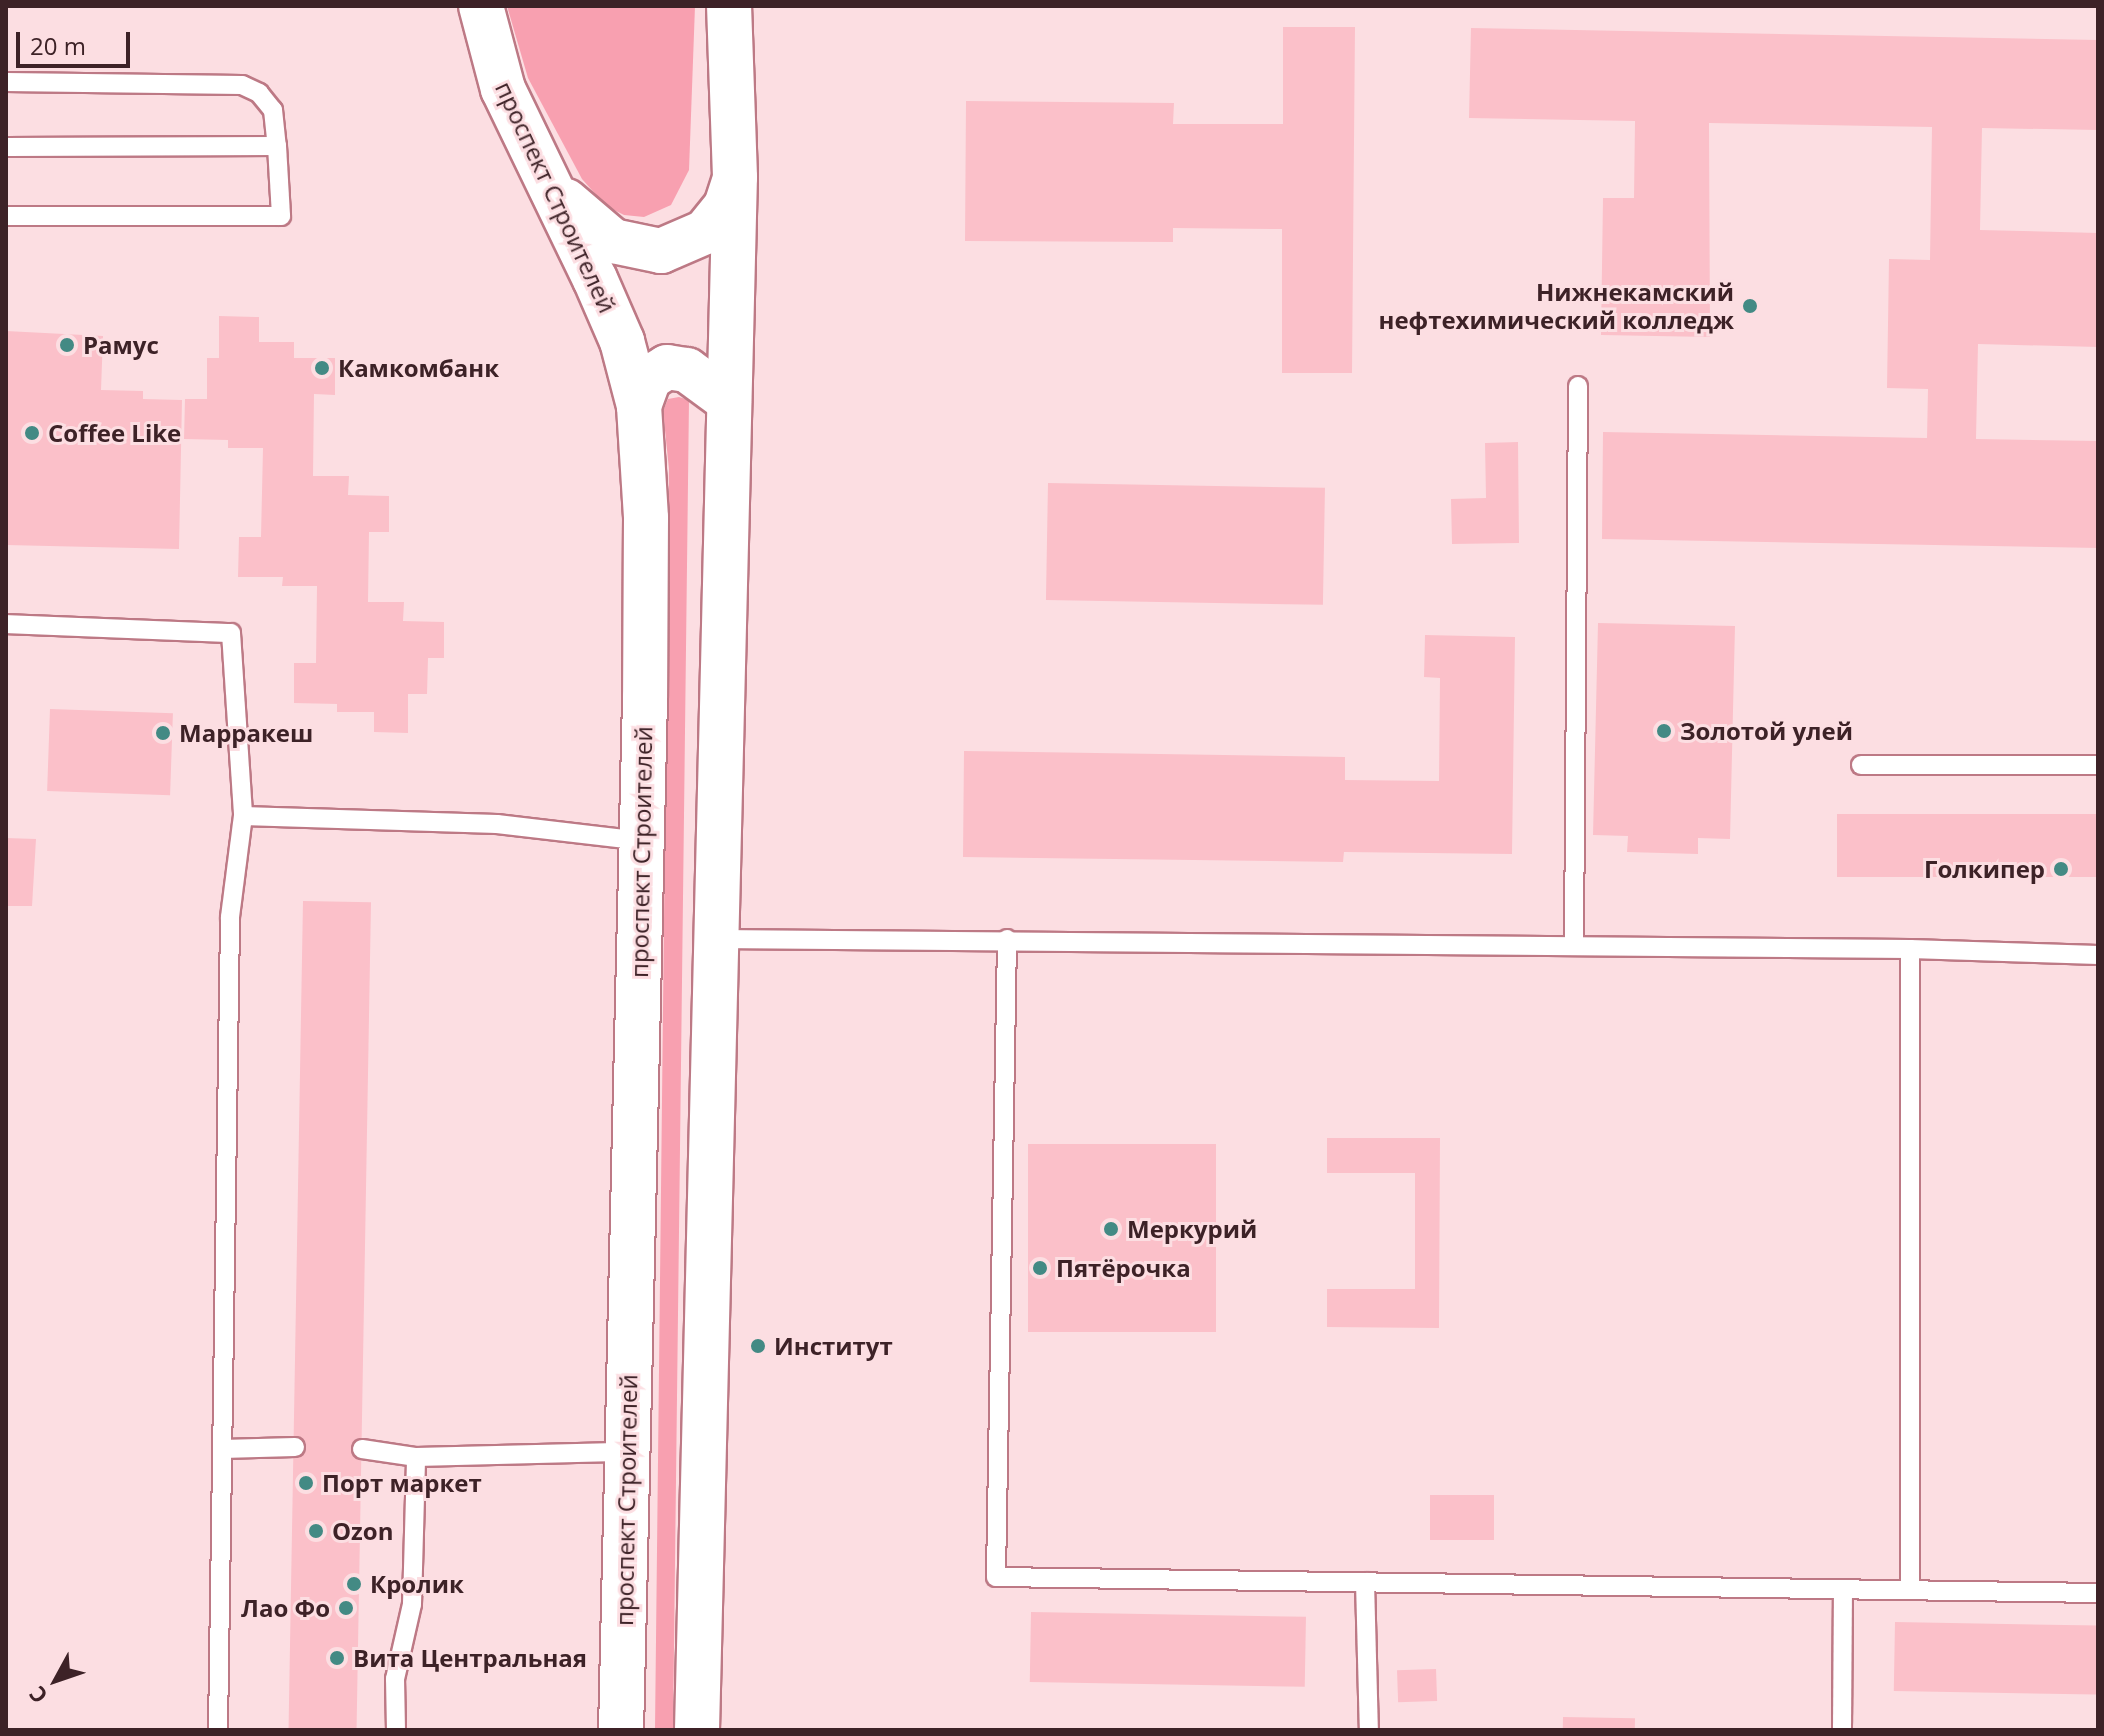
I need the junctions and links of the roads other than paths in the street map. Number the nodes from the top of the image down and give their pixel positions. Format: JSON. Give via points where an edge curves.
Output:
{"nodes":[{"id":1,"x":481,"y":6,"type":"edge"},
{"id":2,"x":729,"y":6,"type":"edge"},
{"id":3,"x":6,"y":82,"type":"edge"},
{"id":4,"x":277,"y":146,"type":"junction"},
{"id":5,"x":6,"y":147,"type":"edge"},
{"id":6,"x":735,"y":177,"type":"junction"},
{"id":7,"x":545,"y":180,"type":"junction"},
{"id":8,"x":6,"y":216,"type":"edge"},
{"id":9,"x":1578,"y":386,"type":"dead end"},
{"id":10,"x":729,"y":401,"type":"junction"},
{"id":11,"x":639,"y":406,"type":"junction"},
{"id":12,"x":6,"y":624,"type":"edge"},
{"id":13,"x":1861,"y":765,"type":"dead end"},
{"id":14,"x":2098,"y":765,"type":"edge"},
{"id":15,"x":243,"y":816,"type":"junction"},
{"id":16,"x":641,"y":841,"type":"junction"},
{"id":17,"x":716,"y":939,"type":"junction"},
{"id":18,"x":1007,"y":939,"type":"junction"},
{"id":19,"x":1574,"y":945,"type":"junction"},
{"id":20,"x":1910,"y":949,"type":"junction"},
{"id":21,"x":2098,"y":955,"type":"edge"},
{"id":22,"x":295,"y":1447,"type":"dead end"},
{"id":23,"x":222,"y":1449,"type":"junction"},
{"id":24,"x":362,"y":1449,"type":"dead end"},
{"id":25,"x":627,"y":1452,"type":"junction"},
{"id":26,"x":416,"y":1457,"type":"junction"},
{"id":27,"x":1365,"y":1582,"type":"junction"},
{"id":28,"x":1843,"y":1589,"type":"junction"},
{"id":29,"x":1910,"y":1590,"type":"junction"},
{"id":30,"x":2098,"y":1593,"type":"edge"},
{"id":31,"x":218,"y":1730,"type":"edge"},
{"id":32,"x":396,"y":1730,"type":"edge"},
{"id":33,"x":621,"y":1730,"type":"edge"},
{"id":34,"x":697,"y":1730,"type":"edge"},
{"id":35,"x":1369,"y":1730,"type":"edge"},
{"id":36,"x":1842,"y":1730,"type":"edge"}],
"edges":[{"from":1,"to":7,"type":"main road","name":"проспект Строителей","via":[[503,89]]},
{"from":2,"to":6,"type":"main road"},
{"from":3,"to":4,"type":"lane","via":[[242,85],[259,93],[273,110]]},
{"from":4,"to":5,"type":"lane"},
{"from":4,"to":8,"type":"lane","via":[[281,216]]},
{"from":6,"to":7,"type":"main road","via":[[726,206],[705,232],[661,251],[613,241],[592,228]]},
{"from":6,"to":10,"type":"main road"},
{"from":7,"to":11,"type":"main road","name":"проспект Строителей","via":[[622,341]]},
{"from":9,"to":19,"type":"lane"},
{"from":10,"to":11,"type":"main road","via":[[687,370],[667,367],[649,378]]},
{"from":10,"to":17,"type":"main road"},
{"from":11,"to":16,"type":"main road","name":"проспект Строителей","via":[[646,518]]},
{"from":12,"to":15,"type":"lane","via":[[231,633]]},
{"from":13,"to":14,"type":"lane"},
{"from":15,"to":16,"type":"lane","via":[[497,824]]},
{"from":15,"to":23,"type":"lane","via":[[230,917]]},
{"from":16,"to":25,"type":"main road","name":"проспект Строителей"},
{"from":17,"to":18,"type":"lane"},
{"from":17,"to":34,"type":"main road"},
{"from":18,"to":19,"type":"lane"},
{"from":18,"to":27,"type":"lane","via":[[996,1577]]},
{"from":19,"to":20,"type":"lane"},
{"from":20,"to":21,"type":"lane"},
{"from":20,"to":29,"type":"lane"},
{"from":22,"to":23,"type":"lane"},
{"from":23,"to":31,"type":"lane"},
{"from":24,"to":26,"type":"lane"},
{"from":25,"to":26,"type":"lane"},
{"from":25,"to":33,"type":"main road","name":"проспект Строителей"},
{"from":26,"to":32,"type":"lane","via":[[412,1604],[395,1679]]},
{"from":27,"to":28,"type":"lane"},
{"from":27,"to":35,"type":"lane"},
{"from":28,"to":29,"type":"lane"},
{"from":28,"to":36,"type":"lane"},
{"from":29,"to":30,"type":"lane"}]}
